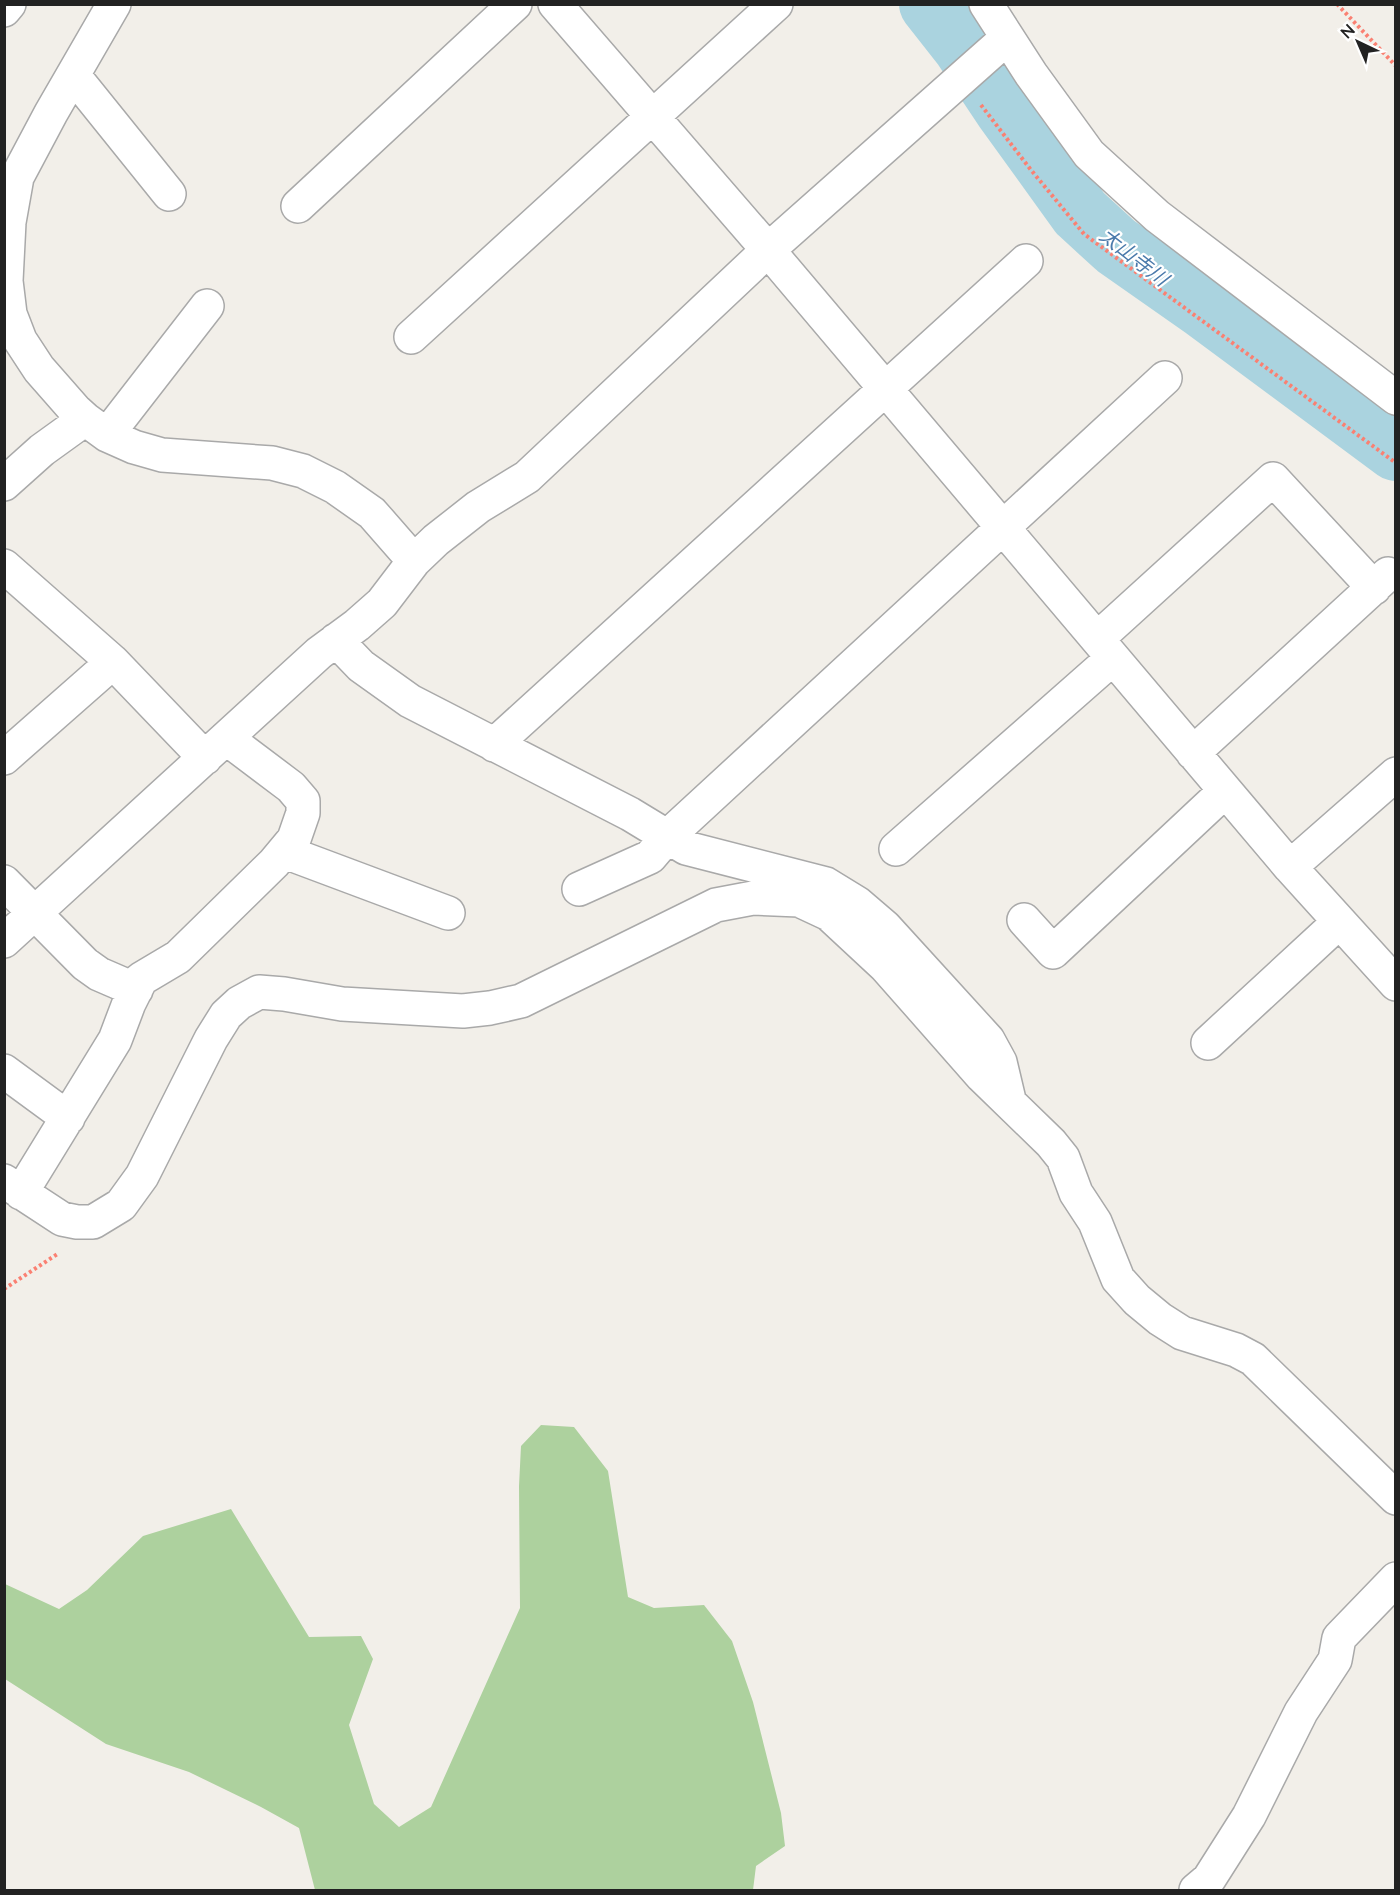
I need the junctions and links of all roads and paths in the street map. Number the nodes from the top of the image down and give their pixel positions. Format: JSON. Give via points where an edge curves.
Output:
{"nodes":[{"id":1,"x":9,"y":4,"type":"edge"},
{"id":2,"x":114,"y":4,"type":"edge"},
{"id":3,"x":515,"y":4,"type":"edge"},
{"id":4,"x":555,"y":4,"type":"edge"},
{"id":5,"x":776,"y":4,"type":"edge"},
{"id":6,"x":986,"y":4,"type":"edge"},
{"id":7,"x":1337,"y":4,"type":"edge"},
{"id":8,"x":4,"y":10,"type":"edge"},
{"id":9,"x":1000,"y":44,"type":"junction"},
{"id":10,"x":1395,"y":66,"type":"edge"},
{"id":11,"x":74,"y":76,"type":"junction"},
{"id":12,"x":963,"y":77,"type":"junction"},
{"id":13,"x":652,"y":116,"type":"junction"},
{"id":14,"x":169,"y":194,"type":"dead end"},
{"id":15,"x":298,"y":206,"type":"dead end"},
{"id":16,"x":768,"y":250,"type":"junction"},
{"id":17,"x":1026,"y":261,"type":"dead end"},
{"id":18,"x":207,"y":306,"type":"dead end"},
{"id":19,"x":411,"y":337,"type":"dead end"},
{"id":20,"x":1166,"y":378,"type":"dead end"},
{"id":21,"x":886,"y":389,"type":"junction"},
{"id":22,"x":1395,"y":398,"type":"edge"},
{"id":23,"x":96,"y":427,"type":"junction"},
{"id":24,"x":1395,"y":463,"type":"edge"},
{"id":25,"x":4,"y":484,"type":"edge"},
{"id":26,"x":1003,"y":527,"type":"junction"},
{"id":27,"x":414,"y":561,"type":"junction"},
{"id":28,"x":4,"y":566,"type":"edge"},
{"id":29,"x":336,"y":640,"type":"junction"},
{"id":30,"x":1105,"y":649,"type":"junction"},
{"id":31,"x":113,"y":662,"type":"junction"},
{"id":32,"x":494,"y":745,"type":"junction"},
{"id":33,"x":215,"y":748,"type":"junction"},
{"id":34,"x":1193,"y":753,"type":"junction"},
{"id":35,"x":4,"y":758,"type":"edge"},
{"id":36,"x":1395,"y":774,"type":"edge"},
{"id":37,"x":1225,"y":790,"type":"junction"},
{"id":38,"x":667,"y":837,"type":"junction"},
{"id":39,"x":896,"y":849,"type":"dead end"},
{"id":40,"x":285,"y":852,"type":"junction"},
{"id":41,"x":1290,"y":867,"type":"junction"},
{"id":42,"x":4,"y":882,"type":"edge"},
{"id":43,"x":579,"y":889,"type":"dead end"},
{"id":44,"x":35,"y":913,"type":"junction"},
{"id":45,"x":448,"y":913,"type":"dead end"},
{"id":46,"x":1024,"y":920,"type":"dead end"},
{"id":47,"x":1339,"y":922,"type":"junction"},
{"id":48,"x":4,"y":941,"type":"edge"},
{"id":49,"x":1395,"y":984,"type":"edge"},
{"id":50,"x":136,"y":990,"type":"junction"},
{"id":51,"x":1208,"y":1043,"type":"dead end"},
{"id":52,"x":4,"y":1071,"type":"edge"},
{"id":53,"x":1009,"y":1100,"type":"junction"},
{"id":54,"x":69,"y":1118,"type":"junction"},
{"id":55,"x":13,"y":1187,"type":"edge"},
{"id":56,"x":93,"y":1222,"type":"junction"},
{"id":57,"x":4,"y":1289,"type":"edge"},
{"id":58,"x":1395,"y":1498,"type":"edge"},
{"id":59,"x":1395,"y":1579,"type":"edge"},
{"id":60,"x":1196,"y":1890,"type":"edge"}],
"edges":[{"from":1,"to":8,"type":"street"},
{"from":2,"to":11,"type":"street"},
{"from":3,"to":15,"type":"street"},
{"from":4,"to":13,"type":"street"},
{"from":5,"to":13,"type":"street"},
{"from":6,"to":9,"type":"street"},
{"from":7,"to":10,"type":"path"},
{"from":9,"to":12,"type":"street"},
{"from":9,"to":22,"type":"street","via":[[1089,154],[1148,208]]},
{"from":11,"to":14,"type":"street"},
{"from":11,"to":23,"type":"street","via":[[17,177],[9,222],[6,281],[10,314],[20,340],[39,369]]},
{"from":12,"to":16,"type":"street"},
{"from":12,"to":24,"type":"path","via":[[1084,234]]},
{"from":13,"to":16,"type":"street"},
{"from":13,"to":19,"type":"street"},
{"from":16,"to":21,"type":"street"},
{"from":16,"to":27,"type":"street","via":[[527,477],[478,507]]},
{"from":17,"to":21,"type":"street"},
{"from":18,"to":23,"type":"street"},
{"from":20,"to":26,"type":"street"},
{"from":21,"to":26,"type":"street"},
{"from":21,"to":32,"type":"street"},
{"from":23,"to":25,"type":"street","via":[[42,450]]},
{"from":23,"to":27,"type":"street","via":[[134,447],[162,455],[272,463],[303,471],[372,513]]},
{"from":26,"to":30,"type":"street"},
{"from":26,"to":38,"type":"street"},
{"from":27,"to":29,"type":"street","via":[[382,603]]},
{"from":28,"to":31,"type":"street"},
{"from":29,"to":32,"type":"street","via":[[361,666],[410,701]]},
{"from":29,"to":33,"type":"street"},
{"from":30,"to":34,"type":"street"},
{"from":30,"to":34,"type":"street","via":[[1273,479],[1381,581]]},
{"from":30,"to":39,"type":"street"},
{"from":31,"to":33,"type":"street"},
{"from":31,"to":35,"type":"street"},
{"from":32,"to":38,"type":"street"},
{"from":33,"to":40,"type":"street","via":[[291,787],[303,801],[294,839]]},
{"from":33,"to":44,"type":"street"},
{"from":34,"to":37,"type":"street"},
{"from":36,"to":41,"type":"street"},
{"from":37,"to":41,"type":"street"},
{"from":37,"to":46,"type":"street","via":[[1053,952]]},
{"from":38,"to":43,"type":"street","via":[[650,857]]},
{"from":38,"to":53,"type":"street","via":[[686,848],[826,884],[857,903],[885,927],[988,1040],[1000,1062]]},
{"from":40,"to":45,"type":"street"},
{"from":40,"to":50,"type":"street","via":[[178,957],[141,979]]},
{"from":41,"to":47,"type":"street"},
{"from":42,"to":44,"type":"street"},
{"from":44,"to":48,"type":"street"},
{"from":44,"to":50,"type":"street","via":[[85,964]]},
{"from":47,"to":49,"type":"street"},
{"from":47,"to":51,"type":"street"},
{"from":50,"to":54,"type":"street","via":[[115,1040]]},
{"from":52,"to":54,"type":"street"},
{"from":53,"to":56,"type":"street","via":[[982,1077],[886,967],[828,915],[798,900],[753,898],[716,904],[521,1001],[490,1008],[463,1011],[342,1004],[259,992],[226,1015],[142,1176],[121,1205]]},
{"from":53,"to":58,"type":"street","via":[[1063,1158],[1118,1279],[1137,1300],[1182,1333],[1253,1359]]},
{"from":54,"to":55,"type":"street"},
{"from":55,"to":56,"type":"street","via":[[62,1219]]},
{"from":56,"to":57,"type":"path","via":[[81,1239]]},
{"from":59,"to":60,"type":"street","via":[[1339,1638],[1335,1660],[1301,1712],[1249,1816],[1209,1880]]}]}
